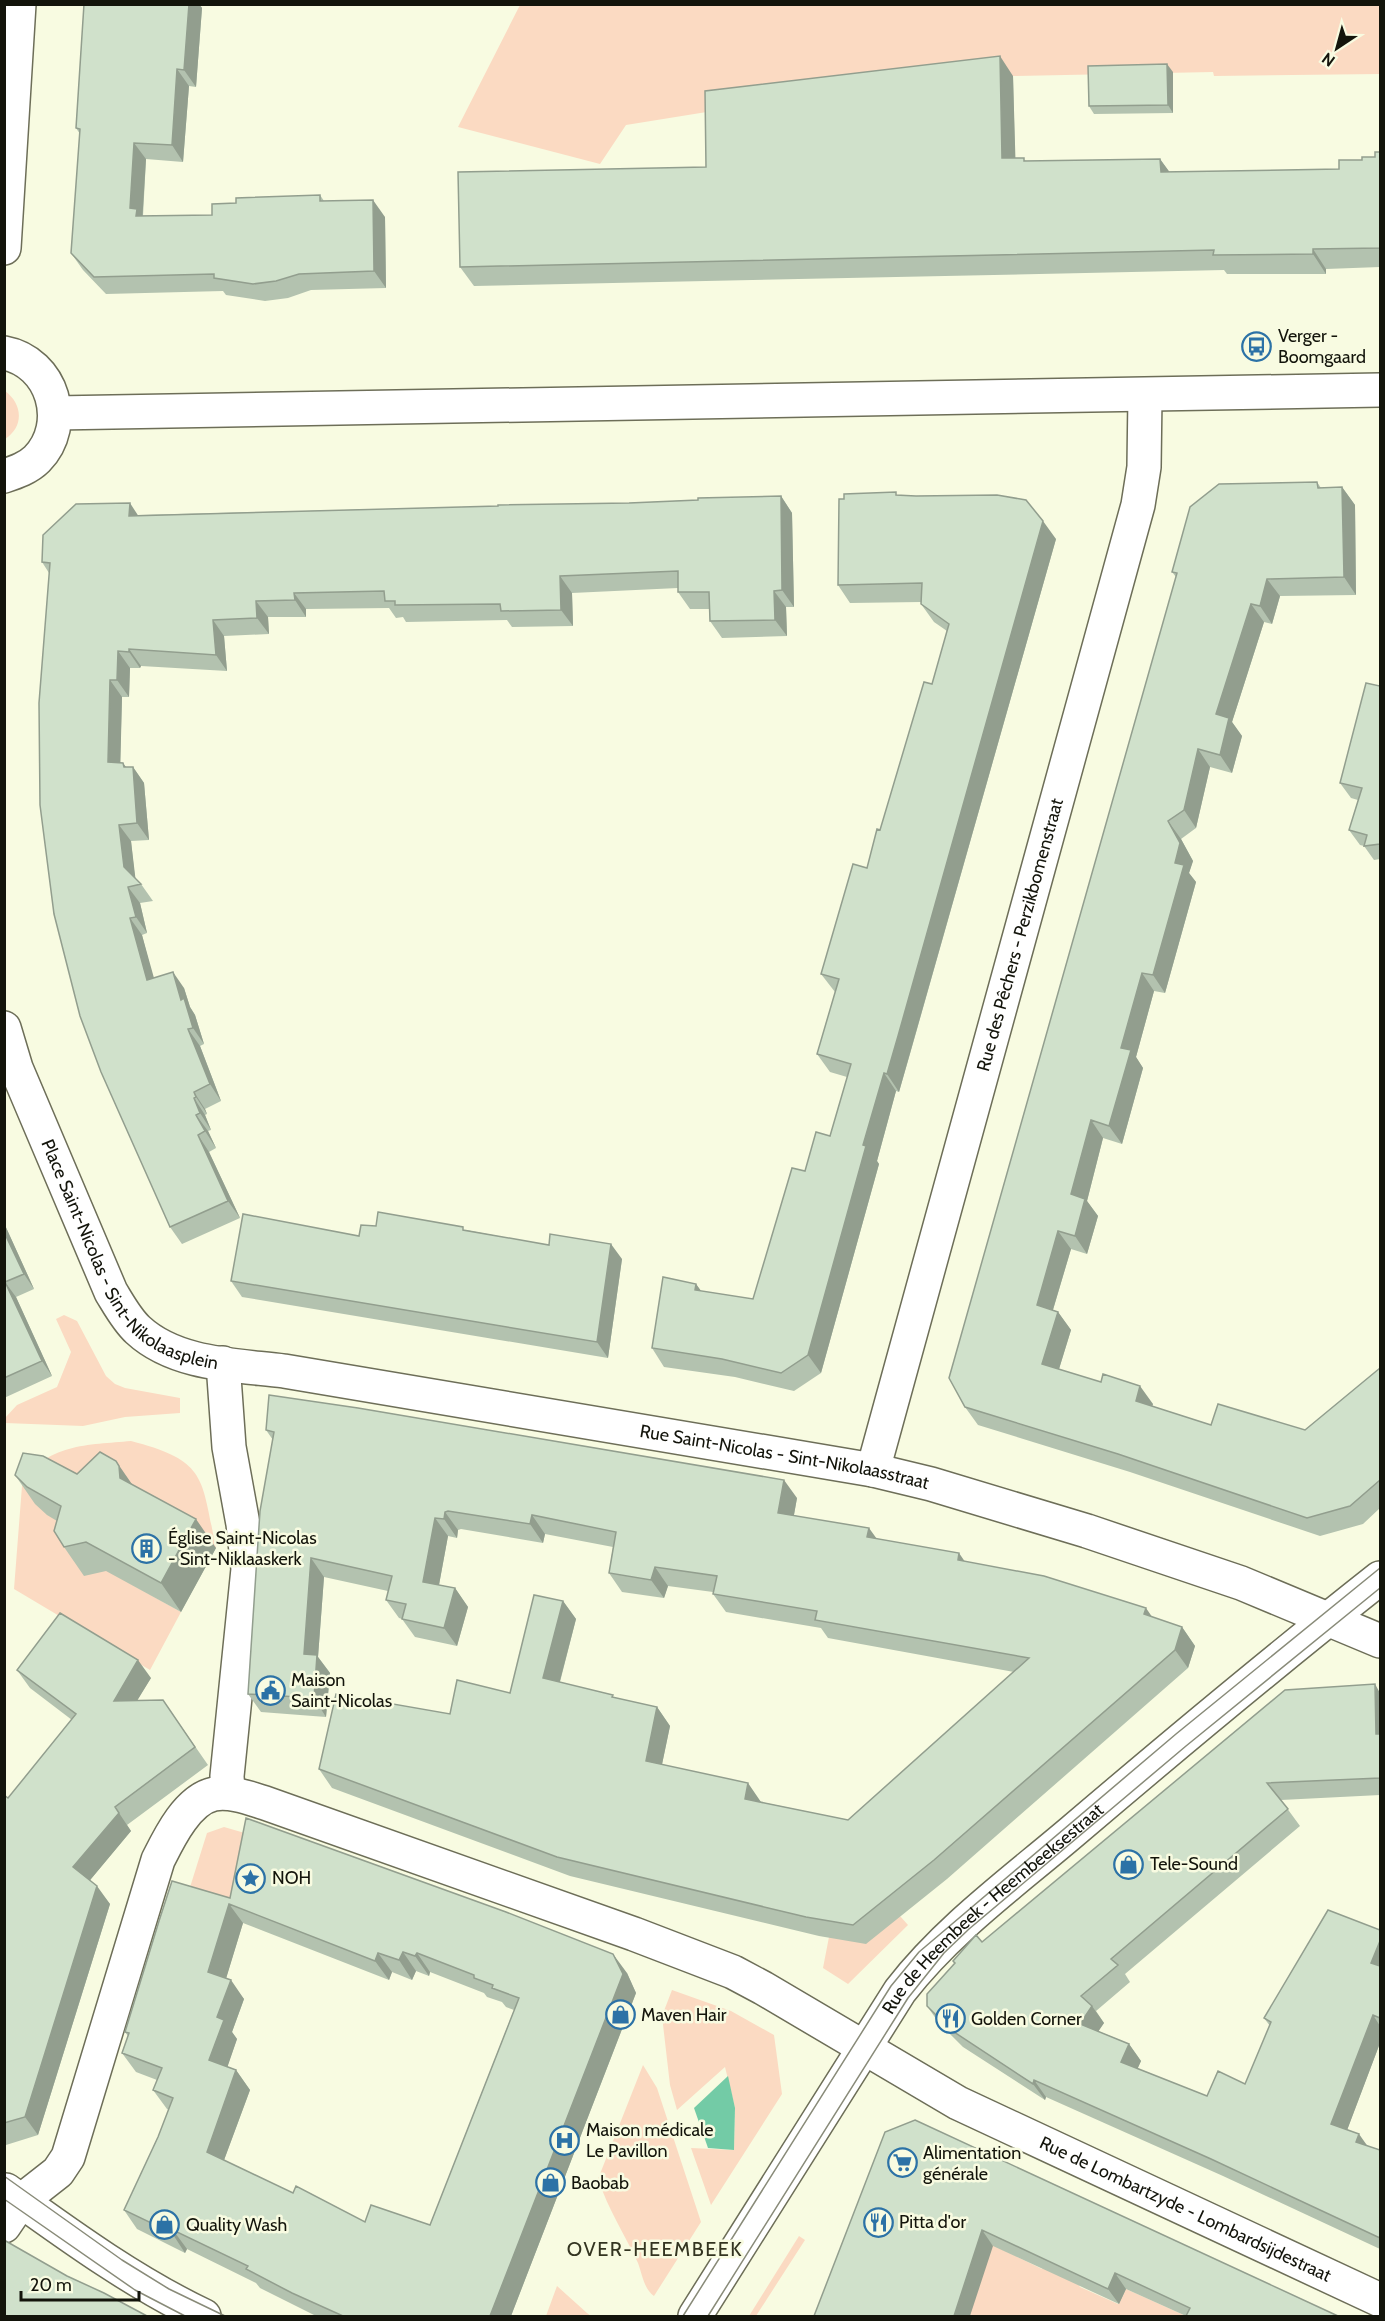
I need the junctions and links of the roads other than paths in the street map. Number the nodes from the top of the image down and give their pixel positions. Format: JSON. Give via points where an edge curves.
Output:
{"nodes":[{"id":1,"x":19,"y":4,"type":"edge"},
{"id":2,"x":4,"y":248,"type":"edge"},
{"id":3,"x":4,"y":353,"type":"edge"},
{"id":4,"x":1380,"y":390,"type":"edge"},
{"id":5,"x":1145,"y":396,"type":"junction"},
{"id":6,"x":55,"y":413,"type":"junction"},
{"id":7,"x":4,"y":476,"type":"edge"},
{"id":8,"x":4,"y":1028,"type":"edge"},
{"id":9,"x":10,"y":1068,"type":"edge"},
{"id":10,"x":223,"y":1363,"type":"junction"},
{"id":11,"x":873,"y":1470,"type":"junction"},
{"id":12,"x":1380,"y":1578,"type":"edge"},
{"id":13,"x":1329,"y":1619,"type":"junction"},
{"id":14,"x":1380,"y":1641,"type":"edge"},
{"id":15,"x":228,"y":1793,"type":"junction"},
{"id":16,"x":864,"y":2048,"type":"junction"},
{"id":17,"x":10,"y":2205,"type":"edge"},
{"id":18,"x":1380,"y":2300,"type":"edge"},
{"id":19,"x":204,"y":2316,"type":"edge"},
{"id":20,"x":695,"y":2316,"type":"edge"}],
"edges":[{"from":1,"to":2,"type":"street"},
{"from":3,"to":6,"type":"street","via":[[22,359],[42,375]]},
{"from":4,"to":5,"type":"street"},
{"from":5,"to":6,"type":"street"},
{"from":5,"to":11,"type":"street","name":"Rue des Pêchers - Perzikbomenstraat","via":[[1144,467],[1138,505]]},
{"from":6,"to":7,"type":"street","via":[[51,436],[37,459]]},
{"from":8,"to":9,"type":"street","name":"Place Saint-Nicolas - Sint-Nikolaasplein"},
{"from":9,"to":10,"type":"street","name":"Place Saint-Nicolas - Sint-Nikolaasplein","via":[[122,1311],[138,1330],[159,1345]]},
{"from":10,"to":11,"type":"street","name":"Rue Saint-Nicolas - Sint-Nikolaasstraat"},
{"from":10,"to":15,"type":"street","name":"Place Saint-Nicolas - Sint-Nikolaasplein","via":[[229,1448],[248,1569]]},
{"from":11,"to":13,"type":"street","name":"Rue Saint-Nicolas - Sint-Nikolaasstraat","via":[[1087,1531],[1242,1583]]},
{"from":12,"to":13,"type":"street","name":"Rue de Heembeek - Heembeeksestraat"},
{"from":13,"to":14,"type":"street","name":"Rue Saint-Nicolas - Sint-Nikolaasstraat"},
{"from":13,"to":16,"type":"street","name":"Rue de Heembeek - Heembeeksestraat","via":[[964,1923],[911,1977]]},
{"from":15,"to":16,"type":"street","name":"Rue de Lombartzyde - Lombardsijdestraat","via":[[733,1972]]},
{"from":15,"to":17,"type":"street","via":[[213,1794],[194,1806],[165,1845],[68,2157],[58,2172]]},
{"from":16,"to":18,"type":"street","name":"Rue de Lombartzyde - Lombardsijdestraat","via":[[958,2103]]},
{"from":16,"to":20,"type":"street","name":"Rue de Heembeek - Heembeeksestraat"},
{"from":17,"to":19,"type":"street"}]}
